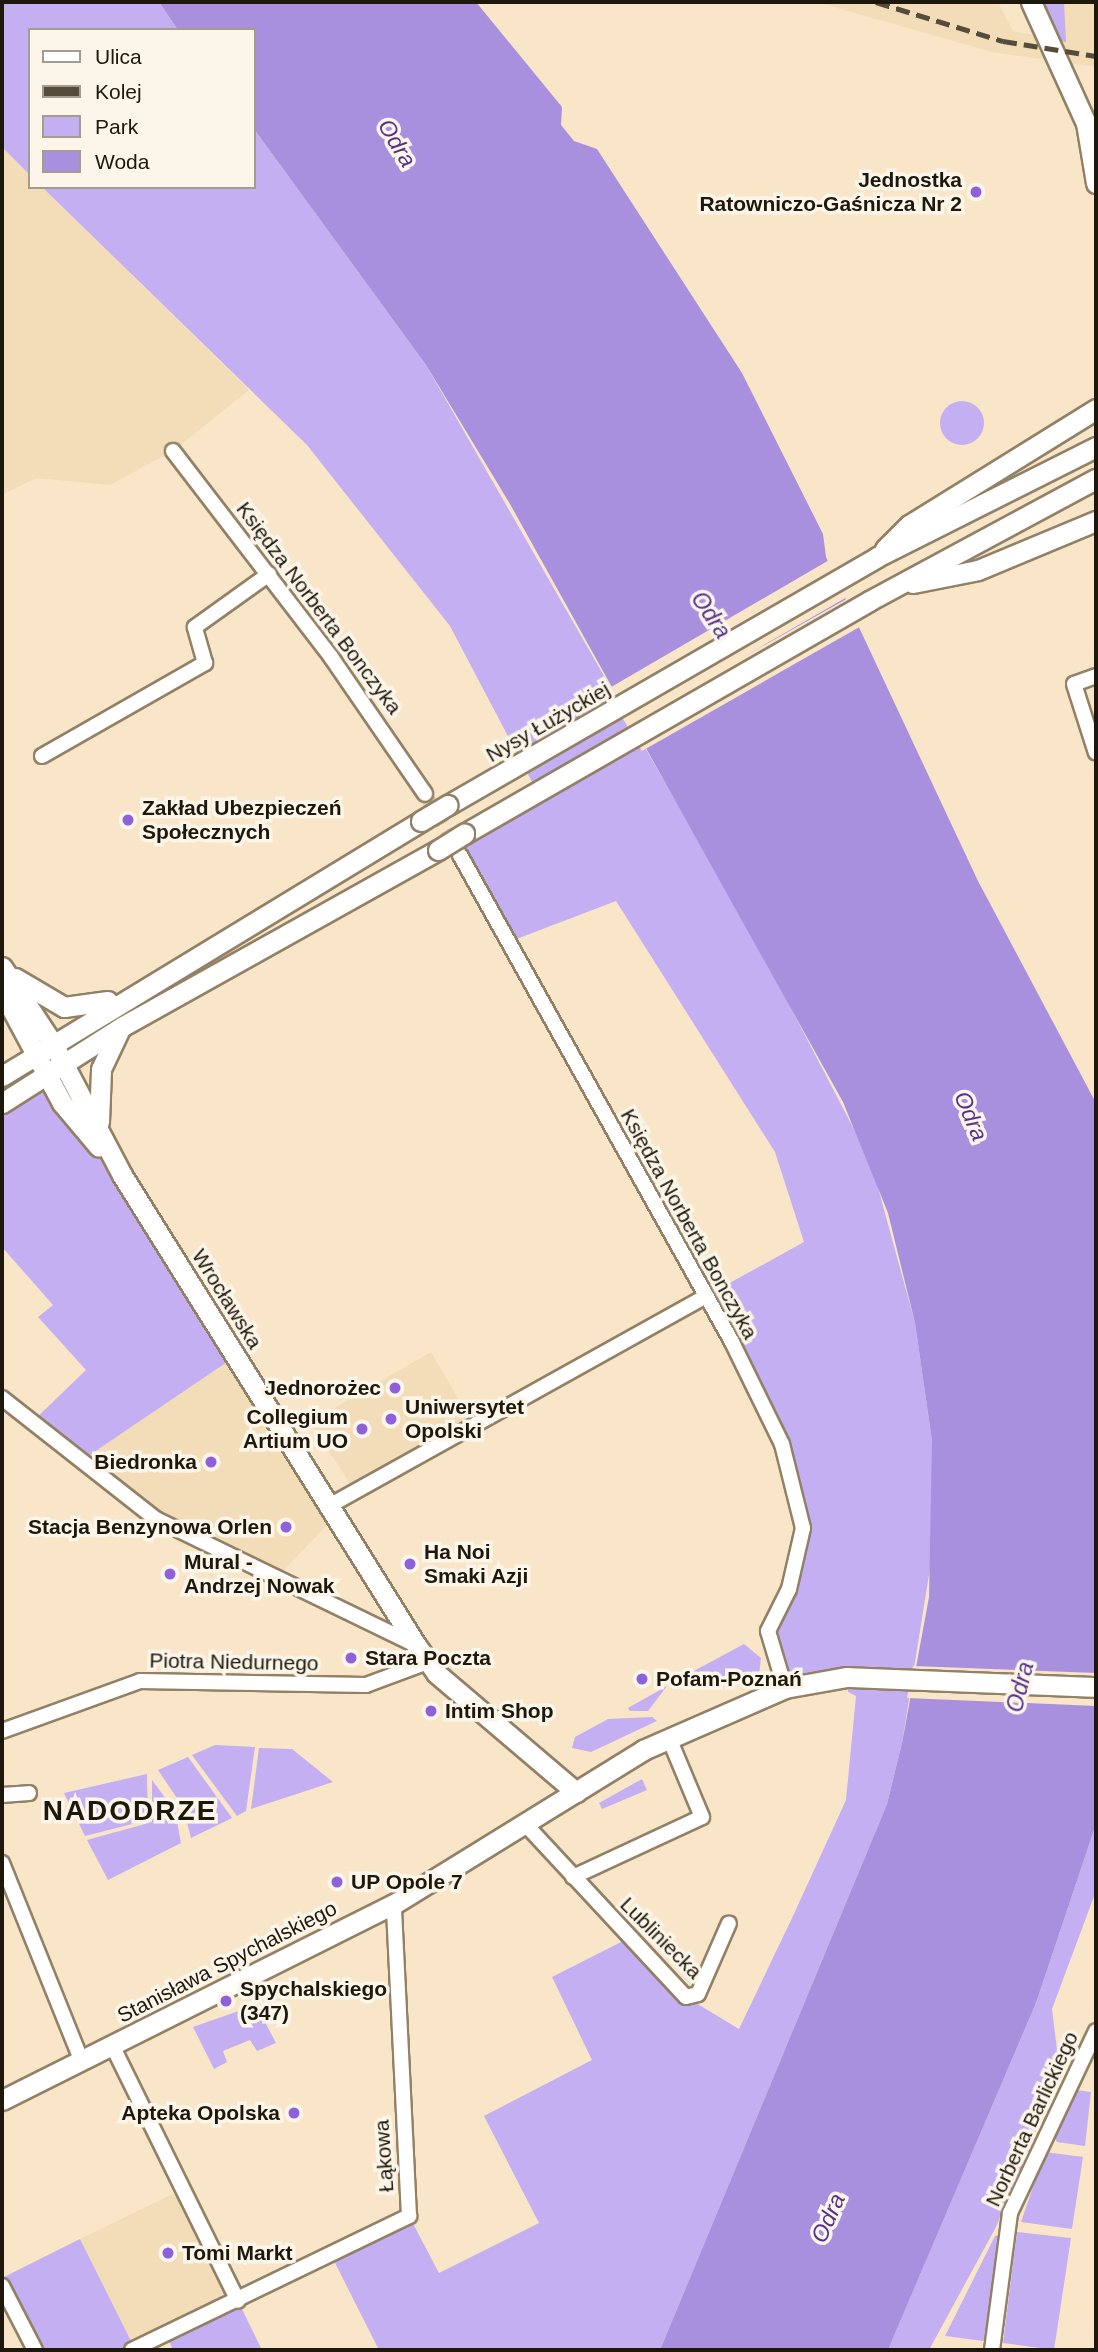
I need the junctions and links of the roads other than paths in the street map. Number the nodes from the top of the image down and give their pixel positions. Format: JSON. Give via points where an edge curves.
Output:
{"nodes":[{"id":1,"x":1031,"y":2,"type":"edge"},
{"id":2,"x":1091,"y":127,"type":"edge"},
{"id":3,"x":1096,"y":183,"type":"edge"},
{"id":4,"x":1096,"y":409,"type":"edge"},
{"id":5,"x":1096,"y":447,"type":"edge"},
{"id":6,"x":173,"y":451,"type":"dead end"},
{"id":7,"x":1096,"y":479,"type":"edge"},
{"id":8,"x":1096,"y":521,"type":"edge"},
{"id":9,"x":914,"y":533,"type":"junction"},
{"id":10,"x":269,"y":574,"type":"junction"},
{"id":11,"x":895,"y":586,"type":"junction"},
{"id":12,"x":1096,"y":676,"type":"edge"},
{"id":13,"x":1096,"y":753,"type":"edge"},
{"id":14,"x":42,"y":756,"type":"dead end"},
{"id":15,"x":425,"y":794,"type":"tunnel mouth"},
{"id":16,"x":460,"y":855,"type":"tunnel mouth"},
{"id":17,"x":3,"y":968,"type":"edge"},
{"id":18,"x":142,"y":989,"type":"junction"},
{"id":19,"x":2,"y":991,"type":"edge"},
{"id":20,"x":123,"y":1026,"type":"junction"},
{"id":21,"x":53,"y":1044,"type":"junction"},
{"id":22,"x":33,"y":1055,"type":"junction"},
{"id":23,"x":63,"y":1065,"type":"junction"},
{"id":24,"x":2,"y":1076,"type":"edge"},
{"id":25,"x":46,"y":1076,"type":"junction"},
{"id":26,"x":2,"y":1103,"type":"edge"},
{"id":27,"x":101,"y":1134,"type":"junction"},
{"id":28,"x":122,"y":1175,"type":"junction"},
{"id":29,"x":706,"y":1296,"type":"junction"},
{"id":30,"x":2,"y":1398,"type":"edge"},
{"id":31,"x":329,"y":1506,"type":"junction"},
{"id":32,"x":416,"y":1645,"type":"junction"},
{"id":33,"x":428,"y":1661,"type":"junction"},
{"id":34,"x":1096,"y":1687,"type":"edge"},
{"id":35,"x":785,"y":1688,"type":"junction"},
{"id":36,"x":2,"y":1731,"type":"edge"},
{"id":37,"x":669,"y":1738,"type":"junction"},
{"id":38,"x":576,"y":1792,"type":"junction"},
{"id":39,"x":29,"y":1793,"type":"dead end"},
{"id":40,"x":2,"y":1795,"type":"edge"},
{"id":41,"x":527,"y":1826,"type":"junction"},
{"id":42,"x":2,"y":1863,"type":"edge"},
{"id":43,"x":573,"y":1877,"type":"junction"},
{"id":44,"x":394,"y":1903,"type":"junction"},
{"id":45,"x":729,"y":1923,"type":"dead end"},
{"id":46,"x":1096,"y":2031,"type":"edge"},
{"id":47,"x":112,"y":2045,"type":"junction"},
{"id":48,"x":81,"y":2060,"type":"junction"},
{"id":49,"x":2,"y":2100,"type":"edge"},
{"id":50,"x":2,"y":2287,"type":"edge"},
{"id":51,"x":238,"y":2301,"type":"junction"},
{"id":52,"x":35,"y":2350,"type":"edge"},
{"id":53,"x":132,"y":2350,"type":"edge"},
{"id":54,"x":992,"y":2350,"type":"edge"}],
"edges":[{"from":1,"to":2,"type":"main road"},
{"from":2,"to":3,"type":"main road"},
{"from":4,"to":9,"type":"main road"},
{"from":5,"to":9,"type":"main road","name":"Nysy Łużyckiej","via":[[943,526]]},
{"from":6,"to":10,"type":"street","name":"Księdza Norberta Bonczyka"},
{"from":7,"to":11,"type":"main road"},
{"from":8,"to":11,"type":"main road","via":[[978,570]]},
{"from":9,"to":18,"type":"main road","name":"Nysy Łużyckiej","bridge":true},
{"from":10,"to":14,"type":"street","via":[[195,627],[205,663]]},
{"from":10,"to":15,"type":"street","name":"Księdza Norberta Bonczyka"},
{"from":11,"to":20,"type":"main road","bridge":true},
{"from":12,"to":13,"type":"street","via":[[1074,684]]},
{"from":16,"to":29,"type":"street","name":"Księdza Norberta Bonczyka"},
{"from":17,"to":18,"type":"main road","via":[[70,1009]]},
{"from":17,"to":21,"type":"main road","name":"Wrocławska"},
{"from":18,"to":21,"type":"main road","name":"Nysy Łużyckiej"},
{"from":19,"to":22,"type":"main road","name":"Wrocławska"},
{"from":20,"to":23,"type":"main road"},
{"from":20,"to":27,"type":"main road","via":[[97,1084]]},
{"from":21,"to":22,"type":"main road","name":"Nysy Łużyckiej"},
{"from":21,"to":23,"type":"main road","name":"Wrocławska"},
{"from":22,"to":24,"type":"main road","name":"Nysy Łużyckiej"},
{"from":22,"to":25,"type":"main road","name":"Wrocławska"},
{"from":23,"to":25,"type":"main road"},
{"from":23,"to":27,"type":"main road","name":"Wrocławska"},
{"from":25,"to":26,"type":"main road"},
{"from":25,"to":28,"type":"main road","name":"Wrocławska"},
{"from":27,"to":28,"type":"main road","name":"Wrocławska"},
{"from":28,"to":31,"type":"main road","name":"Wrocławska"},
{"from":29,"to":31,"type":"street"},
{"from":29,"to":35,"type":"street","name":"Księdza Norberta Bonczyka","via":[[763,1404],[800,1499],[798,1559],[768,1631]]},
{"from":30,"to":32,"type":"street","via":[[156,1520]]},
{"from":31,"to":32,"type":"main road","name":"Wrocławska"},
{"from":32,"to":33,"type":"main road","name":"Wrocławska"},
{"from":33,"to":36,"type":"street","name":"Piotra Niedurnego","via":[[380,1682],[157,1678]]},
{"from":33,"to":38,"type":"main road","name":"Wrocławska"},
{"from":34,"to":35,"type":"main road","name":"Stanisława Spychalskiego","via":[[847,1677]]},
{"from":35,"to":37,"type":"main road","name":"Stanisława Spychalskiego"},
{"from":37,"to":38,"type":"main road","name":"Stanisława Spychalskiego"},
{"from":37,"to":43,"type":"street","via":[[702,1817]]},
{"from":38,"to":41,"type":"main road","name":"Stanisława Spychalskiego"},
{"from":39,"to":40,"type":"street"},
{"from":41,"to":43,"type":"street","name":"Lubliniecka"},
{"from":41,"to":44,"type":"main road","name":"Stanisława Spychalskiego"},
{"from":42,"to":48,"type":"street"},
{"from":43,"to":45,"type":"street","name":"Lubliniecka","via":[[686,1997],[698,1994]]},
{"from":44,"to":47,"type":"main road","name":"Stanisława Spychalskiego"},
{"from":44,"to":51,"type":"street","name":"Łąkowa","via":[[409,2216]]},
{"from":46,"to":54,"type":"street","name":"Norberta Barlickiego","via":[[1010,2213]]},
{"from":47,"to":48,"type":"main road","name":"Stanisława Spychalskiego"},
{"from":47,"to":51,"type":"street"},
{"from":48,"to":49,"type":"main road","name":"Stanisława Spychalskiego"},
{"from":50,"to":52,"type":"street"},
{"from":51,"to":53,"type":"street","name":"Łąkowa"}]}
